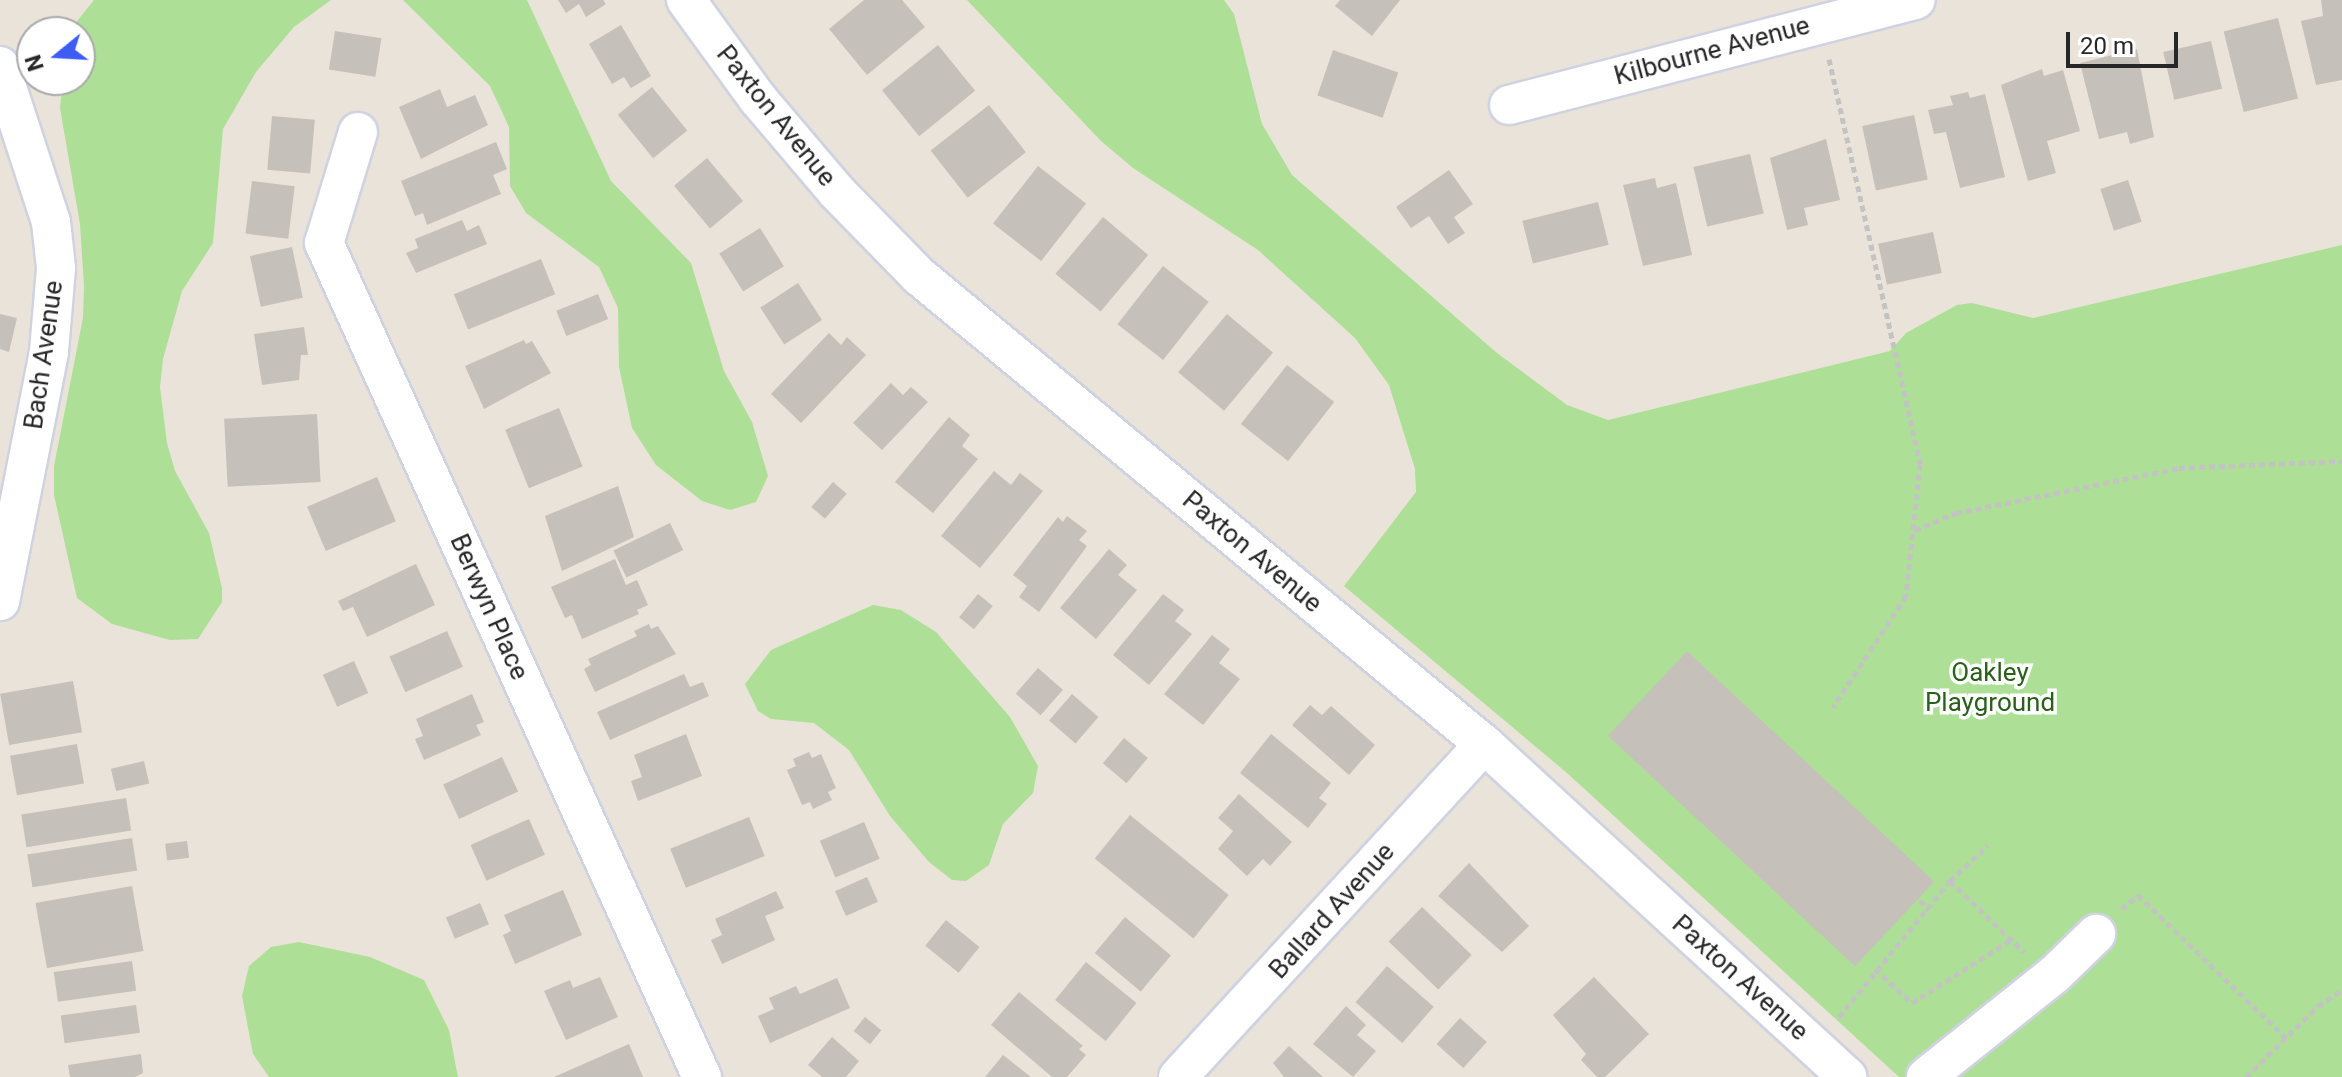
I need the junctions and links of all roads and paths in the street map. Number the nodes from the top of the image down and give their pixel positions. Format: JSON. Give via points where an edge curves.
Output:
{"nodes":[{"id":1,"x":686,"y":0,"type":"edge"},
{"id":2,"x":1916,"y":0,"type":"edge"},
{"id":3,"x":1820,"y":23,"type":"junction"},
{"id":4,"x":0,"y":66,"type":"edge"},
{"id":5,"x":1509,"y":105,"type":"dead end"},
{"id":6,"x":358,"y":132,"type":"dead end"},
{"id":7,"x":2342,"y":461,"type":"edge"},
{"id":8,"x":1915,"y":530,"type":"junction"},
{"id":9,"x":0,"y":601,"type":"edge"},
{"id":10,"x":1833,"y":707,"type":"dead end"},
{"id":11,"x":1484,"y":744,"type":"junction"},
{"id":12,"x":1988,"y":845,"type":"dead end"},
{"id":13,"x":1950,"y":881,"type":"junction"},
{"id":14,"x":2138,"y":895,"type":"dead end"},
{"id":15,"x":1920,"y":900,"type":"dead end"},
{"id":16,"x":1928,"y":910,"type":"junction"},
{"id":17,"x":2096,"y":934,"type":"dead end"},
{"id":18,"x":2012,"y":939,"type":"junction"},
{"id":19,"x":2029,"y":958,"type":"dead end"},
{"id":20,"x":1875,"y":969,"type":"junction"},
{"id":21,"x":2342,"y":990,"type":"edge"},
{"id":22,"x":1836,"y":1021,"type":"dead end"},
{"id":23,"x":2286,"y":1038,"type":"junction"},
{"id":24,"x":702,"y":1077,"type":"edge"},
{"id":25,"x":1178,"y":1077,"type":"edge"},
{"id":26,"x":1848,"y":1077,"type":"edge"},
{"id":27,"x":1926,"y":1077,"type":"edge"},
{"id":28,"x":2246,"y":1077,"type":"edge"}],
"edges":[{"from":1,"to":11,"type":"street","name":"Paxton Avenue","via":[[767,111],[919,276]]},
{"from":2,"to":3,"type":"street","name":"Kilbourne Avenue"},
{"from":3,"to":5,"type":"street","name":"Kilbourne Avenue"},
{"from":3,"to":8,"type":"path","via":[[1920,464]]},
{"from":4,"to":9,"type":"street","name":"Bach Avenue","via":[[47,208],[56,268],[49,352]]},
{"from":6,"to":24,"type":"street","name":"Berwyn Place","via":[[324,243]]},
{"from":7,"to":8,"type":"path","via":[[2179,468],[1956,513]]},
{"from":8,"to":10,"type":"path","via":[[1906,596]]},
{"from":11,"to":25,"type":"street","name":"Ballard Avenue"},
{"from":11,"to":26,"type":"street","name":"Paxton Avenue"},
{"from":12,"to":13,"type":"path"},
{"from":13,"to":16,"type":"path"},
{"from":13,"to":18,"type":"path"},
{"from":14,"to":23,"type":"path"},
{"from":15,"to":16,"type":"path"},
{"from":16,"to":20,"type":"path"},
{"from":17,"to":27,"type":"street","via":[[2054,975]]},
{"from":18,"to":19,"type":"path"},
{"from":18,"to":20,"type":"path","via":[[1912,1003]]},
{"from":20,"to":22,"type":"path"},
{"from":21,"to":23,"type":"path"},
{"from":23,"to":28,"type":"path"}]}
